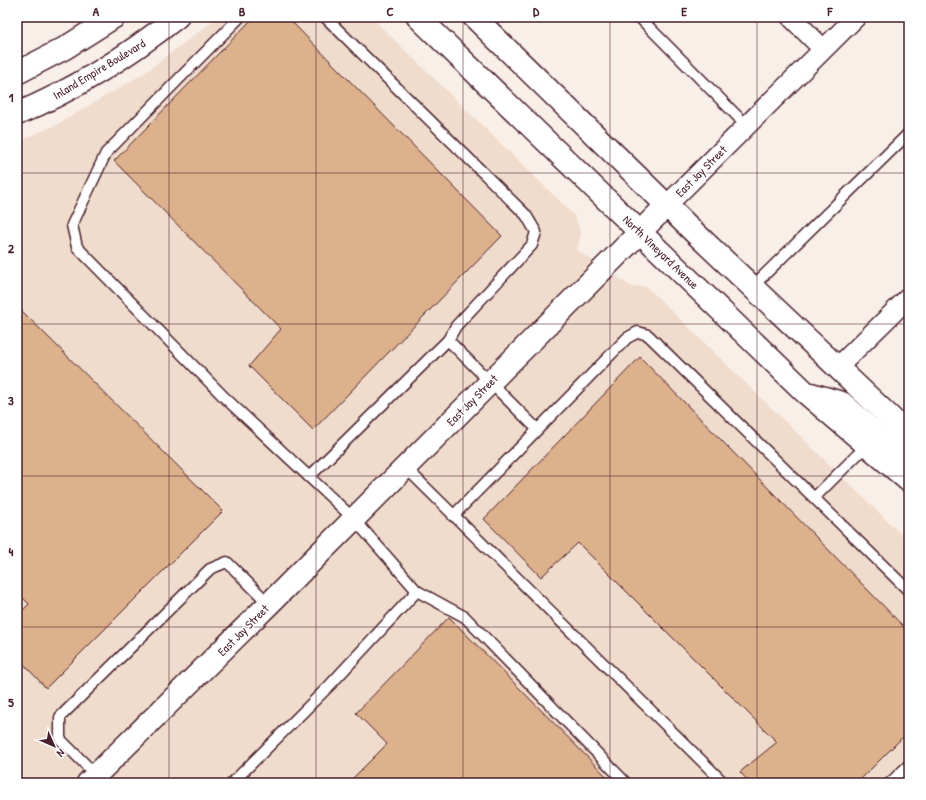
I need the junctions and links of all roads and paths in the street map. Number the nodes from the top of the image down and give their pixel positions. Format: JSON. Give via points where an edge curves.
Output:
{"nodes":[{"id":1,"x":114,"y":17,"type":"edge"},
{"id":2,"x":177,"y":17,"type":"edge"},
{"id":3,"x":240,"y":17,"type":"edge"},
{"id":4,"x":325,"y":17,"type":"edge"},
{"id":5,"x":418,"y":17,"type":"edge"},
{"id":6,"x":474,"y":17,"type":"edge"},
{"id":7,"x":639,"y":17,"type":"edge"},
{"id":8,"x":791,"y":17,"type":"edge"},
{"id":9,"x":856,"y":17,"type":"edge"},
{"id":10,"x":823,"y":49,"type":"junction"},
{"id":11,"x":17,"y":73,"type":"edge"},
{"id":12,"x":17,"y":114,"type":"edge"},
{"id":13,"x":747,"y":126,"type":"junction"},
{"id":14,"x":909,"y":133,"type":"edge"},
{"id":15,"x":667,"y":205,"type":"junction"},
{"id":16,"x":640,"y":232,"type":"junction"},
{"id":17,"x":752,"y":287,"type":"junction"},
{"id":18,"x":909,"y":297,"type":"edge"},
{"id":19,"x":448,"y":340,"type":"junction"},
{"id":20,"x":837,"y":368,"type":"junction"},
{"id":21,"x":491,"y":382,"type":"junction"},
{"id":22,"x":806,"y":392,"type":"junction"},
{"id":23,"x":537,"y":429,"type":"junction"},
{"id":24,"x":909,"y":435,"type":"edge"},
{"id":25,"x":866,"y":446,"type":"junction"},
{"id":26,"x":909,"y":462,"type":"edge"},
{"id":27,"x":405,"y":467,"type":"junction"},
{"id":28,"x":309,"y":477,"type":"junction"},
{"id":29,"x":909,"y":481,"type":"edge"},
{"id":30,"x":815,"y":497,"type":"junction"},
{"id":31,"x":453,"y":516,"type":"junction"},
{"id":32,"x":354,"y":519,"type":"junction"},
{"id":33,"x":909,"y":590,"type":"edge"},
{"id":34,"x":417,"y":591,"type":"junction"},
{"id":35,"x":269,"y":604,"type":"junction"},
{"id":36,"x":909,"y":765,"type":"edge"},
{"id":37,"x":92,"y":779,"type":"edge"},
{"id":38,"x":232,"y":783,"type":"edge"},
{"id":39,"x":626,"y":783,"type":"edge"},
{"id":40,"x":724,"y":783,"type":"edge"},
{"id":41,"x":890,"y":783,"type":"edge"}],
"edges":[{"from":1,"to":11,"type":"main road","via":[[65,48]]},
{"from":2,"to":12,"type":"main road","name":"Inland Empire Boulevard","via":[[141,45],[54,97]]},
{"from":3,"to":28,"type":"lane","via":[[106,153],[72,225],[78,247],[224,397]]},
{"from":4,"to":19,"type":"lane","via":[[526,215],[536,232],[532,245],[456,326]]},
{"from":5,"to":16,"type":"main road","name":"North Vineyard Avenue"},
{"from":6,"to":15,"type":"main road"},
{"from":7,"to":13,"type":"lane"},
{"from":8,"to":10,"type":"street"},
{"from":9,"to":10,"type":"street","name":"East Jay Street"},
{"from":10,"to":13,"type":"street","name":"East Jay Street"},
{"from":13,"to":15,"type":"street","name":"East Jay Street"},
{"from":14,"to":17,"type":"lane"},
{"from":15,"to":16,"type":"main road","name":"East Jay Street"},
{"from":15,"to":17,"type":"main road"},
{"from":16,"to":21,"type":"main road","name":"East Jay Street"},
{"from":16,"to":22,"type":"main road","name":"North Vineyard Avenue"},
{"from":17,"to":20,"type":"main road"},
{"from":18,"to":20,"type":"street"},
{"from":19,"to":21,"type":"lane"},
{"from":19,"to":28,"type":"lane"},
{"from":20,"to":24,"type":"main road"},
{"from":21,"to":23,"type":"lane"},
{"from":21,"to":27,"type":"main road","name":"East Jay Street"},
{"from":22,"to":25,"type":"main road","name":"North Vineyard Avenue"},
{"from":22,"to":26,"type":"main road","via":[[842,403]]},
{"from":23,"to":30,"type":"lane","via":[[627,338],[638,332],[648,335]]},
{"from":23,"to":31,"type":"lane"},
{"from":25,"to":29,"type":"main road","name":"North Vineyard Avenue"},
{"from":25,"to":30,"type":"lane"},
{"from":27,"to":31,"type":"lane"},
{"from":27,"to":32,"type":"main road","name":"East Jay Street"},
{"from":28,"to":32,"type":"lane"},
{"from":30,"to":33,"type":"lane"},
{"from":31,"to":40,"type":"lane"},
{"from":32,"to":34,"type":"lane"},
{"from":32,"to":35,"type":"main road","name":"East Jay Street"},
{"from":34,"to":38,"type":"lane","via":[[330,685]]},
{"from":34,"to":39,"type":"lane","via":[[465,617]]},
{"from":35,"to":37,"type":"main road","name":"East Jay Street"},
{"from":35,"to":37,"type":"lane","via":[[227,562],[210,569],[60,717],[60,739]]},
{"from":36,"to":41,"type":"lane"}]}
